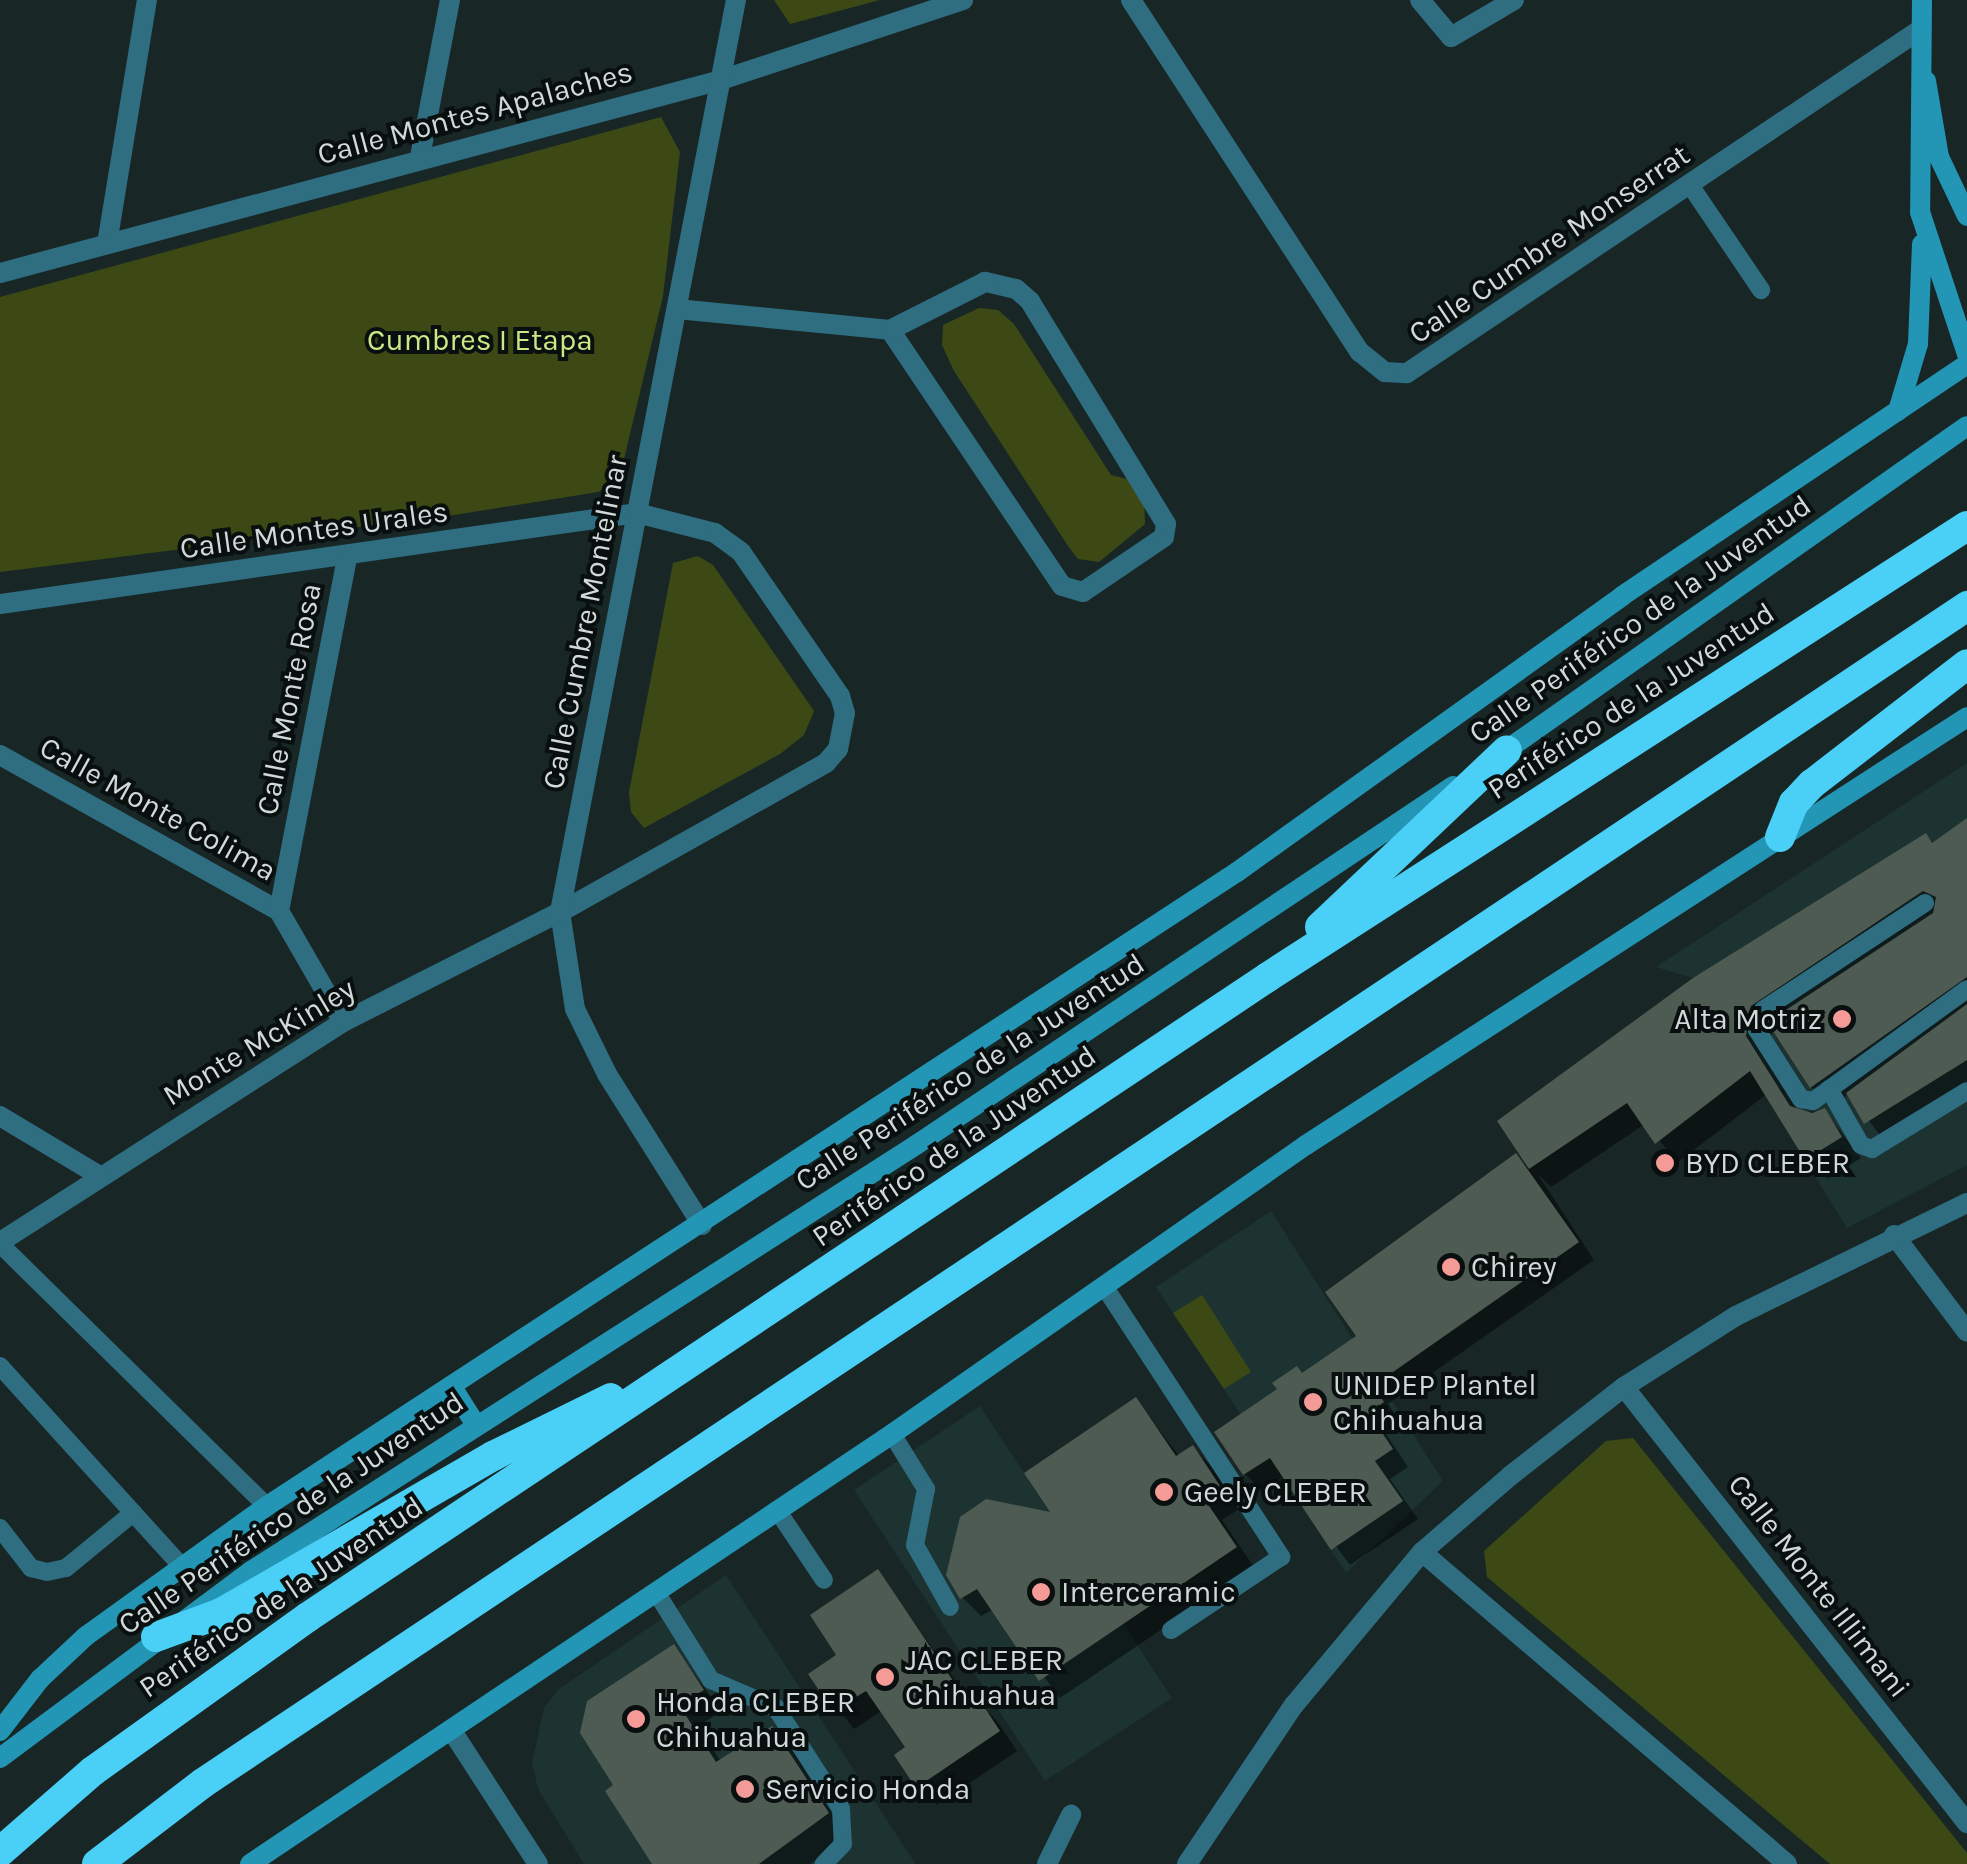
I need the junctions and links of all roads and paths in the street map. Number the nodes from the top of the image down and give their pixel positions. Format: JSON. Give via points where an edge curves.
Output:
{"nodes":[{"id":1,"x":147,"y":0,"type":"edge"},
{"id":2,"x":450,"y":0,"type":"edge"},
{"id":3,"x":736,"y":0,"type":"edge"},
{"id":4,"x":963,"y":0,"type":"edge"},
{"id":5,"x":1131,"y":0,"type":"edge"},
{"id":6,"x":1420,"y":0,"type":"edge"},
{"id":7,"x":1514,"y":0,"type":"edge"},
{"id":8,"x":1922,"y":0,"type":"edge"},
{"id":9,"x":1918,"y":30,"type":"junction"},
{"id":10,"x":720,"y":80,"type":"junction"},
{"id":11,"x":420,"y":158,"type":"junction"},
{"id":12,"x":1690,"y":185,"type":"junction"},
{"id":13,"x":1920,"y":212,"type":"junction"},
{"id":14,"x":1967,"y":216,"type":"edge"},
{"id":15,"x":107,"y":244,"type":"junction"},
{"id":16,"x":0,"y":272,"type":"edge"},
{"id":17,"x":1761,"y":290,"type":"dead end"},
{"id":18,"x":676,"y":309,"type":"junction"},
{"id":19,"x":890,"y":330,"type":"junction"},
{"id":20,"x":1967,"y":354,"type":"edge"},
{"id":21,"x":1967,"y":364,"type":"edge"},
{"id":22,"x":1898,"y":412,"type":"junction"},
{"id":23,"x":1967,"y":426,"type":"edge"},
{"id":24,"x":637,"y":513,"type":"junction"},
{"id":25,"x":1967,"y":526,"type":"edge"},
{"id":26,"x":347,"y":557,"type":"junction"},
{"id":27,"x":0,"y":604,"type":"edge"},
{"id":28,"x":1967,"y":606,"type":"edge"},
{"id":29,"x":1967,"y":664,"type":"edge"},
{"id":30,"x":1967,"y":717,"type":"edge"},
{"id":31,"x":1507,"y":750,"type":"junction"},
{"id":32,"x":0,"y":755,"type":"edge"},
{"id":33,"x":1780,"y":837,"type":"junction"},
{"id":34,"x":1926,"y":903,"type":"dead end"},
{"id":35,"x":279,"y":911,"type":"junction"},
{"id":36,"x":560,"y":912,"type":"junction"},
{"id":37,"x":1268,"y":977,"type":"junction"},
{"id":38,"x":1967,"y":990,"type":"edge"},
{"id":39,"x":342,"y":1022,"type":"junction"},
{"id":40,"x":1829,"y":1089,"type":"junction"},
{"id":41,"x":1967,"y":1091,"type":"edge"},
{"id":42,"x":0,"y":1116,"type":"edge"},
{"id":43,"x":100,"y":1176,"type":"junction"},
{"id":44,"x":1967,"y":1203,"type":"edge"},
{"id":45,"x":702,"y":1225,"type":"junction"},
{"id":46,"x":1894,"y":1235,"type":"junction"},
{"id":47,"x":0,"y":1243,"type":"edge"},
{"id":48,"x":1104,"y":1286,"type":"junction"},
{"id":49,"x":1967,"y":1332,"type":"edge"},
{"id":50,"x":726,"y":1341,"type":"junction"},
{"id":51,"x":0,"y":1366,"type":"edge"},
{"id":52,"x":452,"y":1387,"type":"junction"},
{"id":53,"x":1624,"y":1387,"type":"junction"},
{"id":54,"x":476,"y":1425,"type":"junction"},
{"id":55,"x":892,"y":1434,"type":"junction"},
{"id":56,"x":267,"y":1506,"type":"junction"},
{"id":57,"x":777,"y":1510,"type":"junction"},
{"id":58,"x":133,"y":1513,"type":"junction"},
{"id":59,"x":0,"y":1528,"type":"edge"},
{"id":60,"x":1422,"y":1552,"type":"junction"},
{"id":61,"x":182,"y":1568,"type":"junction"},
{"id":62,"x":824,"y":1580,"type":"dead end"},
{"id":63,"x":656,"y":1592,"type":"junction"},
{"id":64,"x":950,"y":1607,"type":"dead end"},
{"id":65,"x":1171,"y":1630,"type":"dead end"},
{"id":66,"x":156,"y":1637,"type":"junction"},
{"id":67,"x":0,"y":1731,"type":"edge"},
{"id":68,"x":452,"y":1731,"type":"junction"},
{"id":69,"x":0,"y":1758,"type":"edge"},
{"id":70,"x":1071,"y":1815,"type":"dead end"},
{"id":71,"x":1967,"y":1823,"type":"edge"},
{"id":72,"x":0,"y":1852,"type":"edge"},
{"id":73,"x":98,"y":1864,"type":"edge"},
{"id":74,"x":250,"y":1864,"type":"edge"},
{"id":75,"x":538,"y":1864,"type":"edge"},
{"id":76,"x":824,"y":1864,"type":"edge"},
{"id":77,"x":1047,"y":1864,"type":"edge"},
{"id":78,"x":1186,"y":1864,"type":"edge"},
{"id":79,"x":1787,"y":1864,"type":"edge"}],
"edges":[{"from":1,"to":15,"type":"street"},
{"from":2,"to":11,"type":"street"},
{"from":3,"to":10,"type":"street","name":"Calle Cumbre Montelinar"},
{"from":4,"to":10,"type":"street","name":"Calle Montes Apalaches"},
{"from":5,"to":12,"type":"street","name":"Calle Cumbre Monserrat","via":[[1360,352],[1385,372],[1420,368]]},
{"from":6,"to":7,"type":"street","via":[[1450,37]]},
{"from":8,"to":9,"type":"main road"},
{"from":9,"to":12,"type":"street","name":"Calle Cumbre Monserrat"},
{"from":9,"to":13,"type":"main road"},
{"from":9,"to":14,"type":"main road","via":[[1939,157]]},
{"from":10,"to":11,"type":"street","name":"Calle Montes Apalaches"},
{"from":10,"to":18,"type":"street","name":"Calle Cumbre Montelinar"},
{"from":11,"to":15,"type":"street","name":"Calle Montes Apalaches"},
{"from":12,"to":17,"type":"lane"},
{"from":13,"to":20,"type":"main road"},
{"from":13,"to":22,"type":"main road","via":[[1923,307]]},
{"from":15,"to":16,"type":"street","name":"Calle Montes Apalaches"},
{"from":18,"to":19,"type":"street"},
{"from":18,"to":24,"type":"street","name":"Calle Cumbre Montelinar"},
{"from":19,"to":19,"type":"street","via":[[1062,586],[1083,592],[1164,537],[1166,524],[1030,301],[1016,289],[985,282]]},
{"from":21,"to":22,"type":"main road"},
{"from":22,"to":45,"type":"main road","via":[[1622,596],[1237,872]]},
{"from":23,"to":31,"type":"main road","name":"Calle Periférico de la Juventud"},
{"from":24,"to":26,"type":"street","name":"Calle Montes Urales"},
{"from":24,"to":36,"type":"street","name":"Calle Cumbre Montelinar"},
{"from":24,"to":36,"type":"street","name":"Monte McKinley","via":[[715,534],[741,552],[840,696],[844,732],[826,763]]},
{"from":25,"to":37,"type":"highway","name":"Periférico de la Juventud"},
{"from":26,"to":27,"type":"street","name":"Calle Montes Urales"},
{"from":26,"to":35,"type":"street","name":"Calle Monte Rosa"},
{"from":28,"to":73,"type":"highway","via":[[202,1783]]},
{"from":29,"to":33,"type":"highway","via":[[1812,784],[1794,803]]},
{"from":30,"to":33,"type":"main road"},
{"from":31,"to":37,"type":"highway"},
{"from":31,"to":54,"type":"main road","name":"Calle Periférico de la Juventud","via":[[916,1146]]},
{"from":32,"to":35,"type":"street","name":"Calle Monte Colima"},
{"from":33,"to":48,"type":"main road","via":[[1306,1144]]},
{"from":34,"to":40,"type":"lane","via":[[1758,1016],[1757,1030],[1801,1098],[1814,1101]]},
{"from":35,"to":39,"type":"street","name":"Calle Monte Colima"},
{"from":36,"to":39,"type":"street","name":"Monte McKinley"},
{"from":36,"to":45,"type":"street","name":"Calle Cumbre Montelinar","via":[[575,1010],[606,1074]]},
{"from":37,"to":50,"type":"highway","name":"Periférico de la Juventud"},
{"from":38,"to":40,"type":"lane"},
{"from":39,"to":43,"type":"street","name":"Monte McKinley"},
{"from":40,"to":41,"type":"lane","via":[[1861,1145],[1879,1148]]},
{"from":42,"to":43,"type":"street"},
{"from":43,"to":47,"type":"street","name":"Monte McKinley"},
{"from":44,"to":46,"type":"street"},
{"from":45,"to":52,"type":"main road"},
{"from":46,"to":49,"type":"street"},
{"from":46,"to":53,"type":"street","via":[[1736,1316]]},
{"from":47,"to":56,"type":"lane"},
{"from":48,"to":55,"type":"main road"},
{"from":48,"to":65,"type":"lane","via":[[1282,1558]]},
{"from":50,"to":66,"type":"highway","via":[[493,1456],[221,1613]]},
{"from":50,"to":72,"type":"highway","name":"Periférico de la Juventud","via":[[308,1617],[93,1771]]},
{"from":51,"to":58,"type":"lane"},
{"from":52,"to":54,"type":"main road"},
{"from":52,"to":56,"type":"main road"},
{"from":53,"to":60,"type":"street"},
{"from":53,"to":71,"type":"street","name":"Calle Monte Illimani"},
{"from":54,"to":66,"type":"main road","name":"Calle Periférico de la Juventud"},
{"from":55,"to":57,"type":"main road"},
{"from":55,"to":64,"type":"lane","via":[[926,1489],[914,1546]]},
{"from":56,"to":61,"type":"main road"},
{"from":57,"to":62,"type":"lane"},
{"from":57,"to":63,"type":"main road"},
{"from":58,"to":59,"type":"lane","via":[[78,1560],[48,1572],[31,1568]]},
{"from":58,"to":61,"type":"lane"},
{"from":60,"to":78,"type":"street","via":[[1294,1705]]},
{"from":60,"to":79,"type":"street"},
{"from":61,"to":67,"type":"main road","via":[[86,1636],[40,1678]]},
{"from":63,"to":68,"type":"main road"},
{"from":63,"to":76,"type":"lane","via":[[711,1680],[776,1708],[841,1809],[844,1844]]},
{"from":66,"to":69,"type":"main road","name":"Calle Periférico de la Juventud"},
{"from":68,"to":74,"type":"main road"},
{"from":68,"to":75,"type":"street"},
{"from":70,"to":77,"type":"street"}]}
